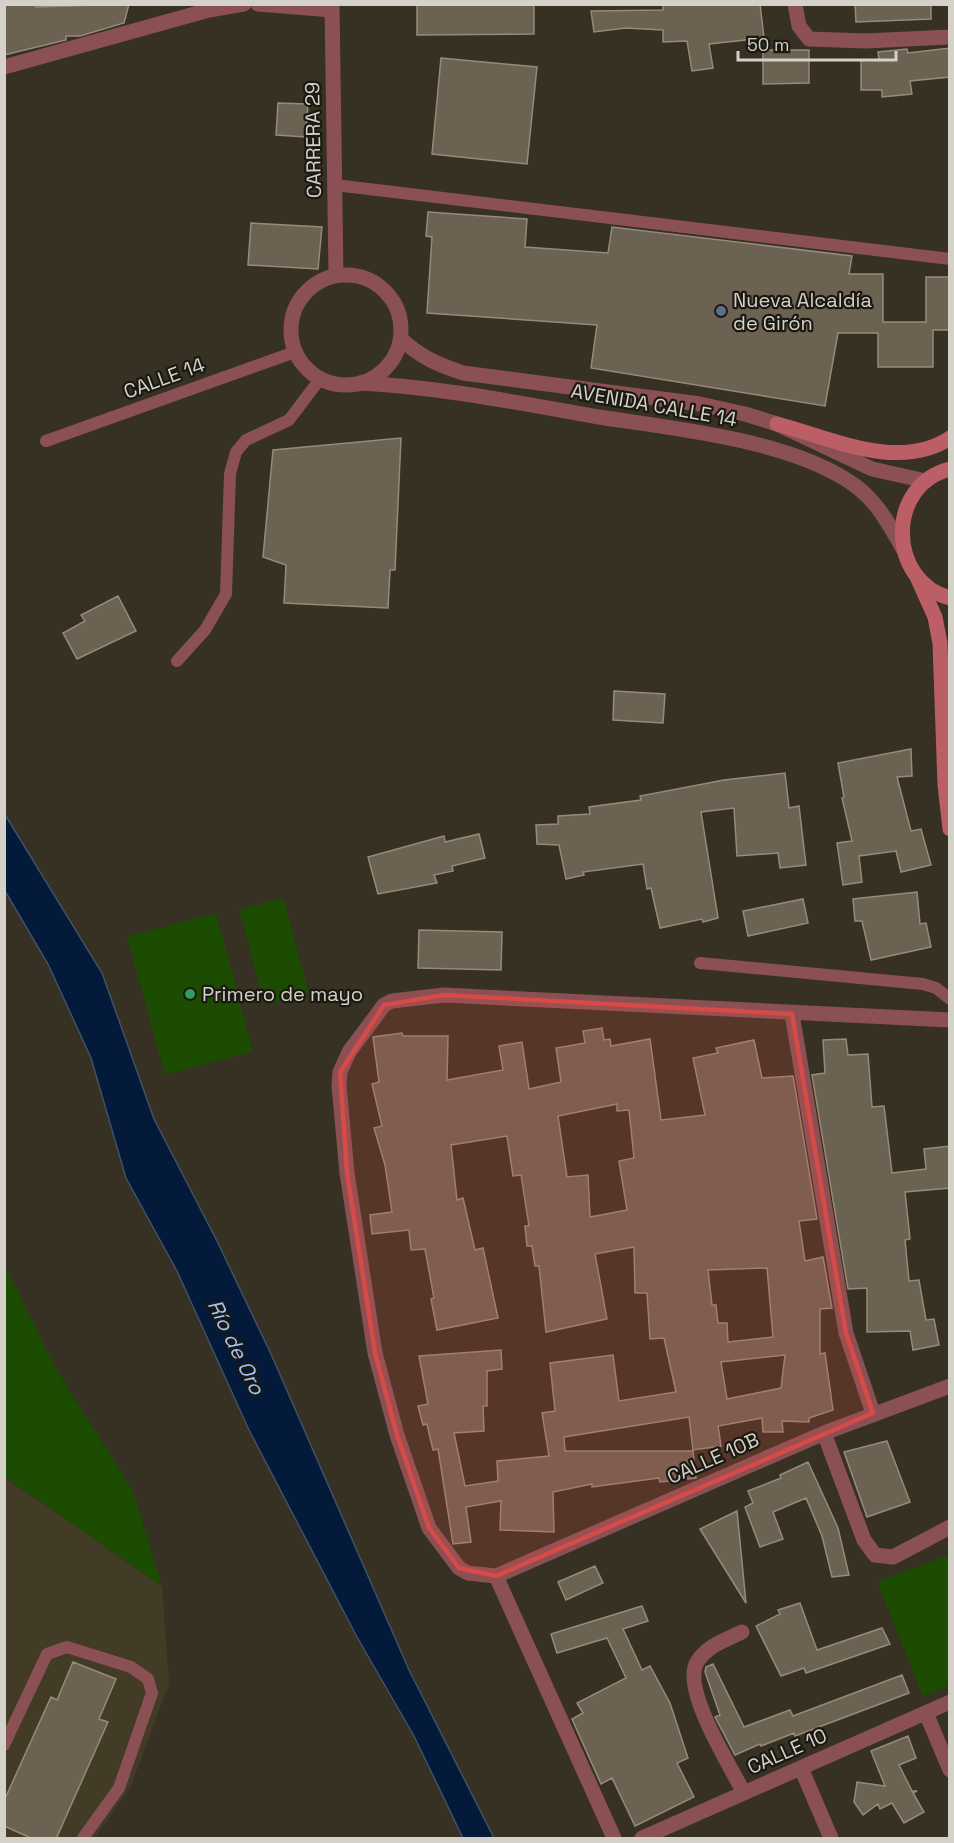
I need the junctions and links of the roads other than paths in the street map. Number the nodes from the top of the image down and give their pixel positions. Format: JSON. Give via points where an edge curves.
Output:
{"nodes":[{"id":1,"x":244,"y":4,"type":"edge"},
{"id":2,"x":258,"y":4,"type":"edge"},
{"id":3,"x":795,"y":4,"type":"edge"},
{"id":4,"x":332,"y":7,"type":"edge"},
{"id":5,"x":950,"y":37,"type":"edge"},
{"id":6,"x":4,"y":67,"type":"edge"},
{"id":7,"x":335,"y":185,"type":"junction"},
{"id":8,"x":950,"y":259,"type":"edge"},
{"id":9,"x":336,"y":275,"type":"junction"},
{"id":10,"x":401,"y":339,"type":"junction"},
{"id":11,"x":295,"y":352,"type":"junction"},
{"id":12,"x":320,"y":379,"type":"junction"},
{"id":13,"x":359,"y":383,"type":"junction"},
{"id":14,"x":777,"y":424,"type":"junction"},
{"id":15,"x":950,"y":438,"type":"edge"},
{"id":16,"x":46,"y":441,"type":"dead end"},
{"id":17,"x":948,"y":468,"type":"edge"},
{"id":18,"x":926,"y":481,"type":"junction"},
{"id":19,"x":903,"y":549,"type":"junction"},
{"id":20,"x":917,"y":577,"type":"junction"},
{"id":21,"x":950,"y":598,"type":"edge"},
{"id":22,"x":177,"y":661,"type":"dead end"},
{"id":23,"x":950,"y":829,"type":"edge"},
{"id":24,"x":700,"y":963,"type":"dead end"},
{"id":25,"x":950,"y":999,"type":"edge"},
{"id":26,"x":792,"y":1014,"type":"junction"},
{"id":27,"x":950,"y":1020,"type":"edge"},
{"id":28,"x":950,"y":1386,"type":"edge"},
{"id":29,"x":873,"y":1413,"type":"junction"},
{"id":30,"x":824,"y":1433,"type":"junction"},
{"id":31,"x":950,"y":1527,"type":"edge"},
{"id":32,"x":496,"y":1576,"type":"junction"},
{"id":33,"x":742,"y":1632,"type":"dead end"},
{"id":34,"x":950,"y":1702,"type":"edge"},
{"id":35,"x":926,"y":1713,"type":"junction"},
{"id":36,"x":4,"y":1745,"type":"edge"},
{"id":37,"x":801,"y":1768,"type":"junction"},
{"id":38,"x":950,"y":1770,"type":"edge"},
{"id":39,"x":744,"y":1793,"type":"junction"},
{"id":40,"x":83,"y":1839,"type":"edge"},
{"id":41,"x":614,"y":1839,"type":"edge"},
{"id":42,"x":642,"y":1839,"type":"edge"},
{"id":43,"x":831,"y":1839,"type":"edge"}],
"edges":[{"from":1,"to":6,"type":"street"},
{"from":2,"to":4,"type":"street"},
{"from":3,"to":5,"type":"street","via":[[799,26],[809,39]]},
{"from":4,"to":7,"type":"street","name":"CARRERA 29"},
{"from":7,"to":8,"type":"lane"},
{"from":7,"to":9,"type":"street","name":"CARRERA 29"},
{"from":9,"to":10,"type":"street","via":[[371,280],[385,290],[396,305]]},
{"from":9,"to":11,"type":"street","via":[[317,282],[302,295],[293,313],[290,333]]},
{"from":10,"to":13,"type":"street","via":[[387,368]]},
{"from":10,"to":14,"type":"street","name":"AVENIDA CALLE 14","via":[[437,365],[463,373],[700,404]]},
{"from":11,"to":12,"type":"street","via":[[305,368]]},
{"from":11,"to":16,"type":"lane","name":"CALLE 14"},
{"from":12,"to":13,"type":"street","via":[[339,385]]},
{"from":12,"to":22,"type":"lane","via":[[289,420],[246,440],[236,452],[230,474],[226,594],[205,630]]},
{"from":13,"to":19,"type":"street","name":"AVENIDA CALLE 14","via":[[460,393],[729,439],[789,454],[856,486],[876,504]]},
{"from":14,"to":15,"type":"main road","via":[[868,449],[903,454],[926,450]]},
{"from":14,"to":18,"type":"street","name":"AVENIDA CALLE 14","via":[[872,469]]},
{"from":17,"to":18,"type":"main road"},
{"from":18,"to":19,"type":"main road","via":[[915,492],[902,519]]},
{"from":19,"to":20,"type":"main road"},
{"from":20,"to":21,"type":"main road"},
{"from":20,"to":23,"type":"main road","via":[[940,643]]},
{"from":24,"to":25,"type":"lane","via":[[923,984]]},
{"from":26,"to":27,"type":"street"},
{"from":26,"to":29,"type":"street","via":[[846,1333]]},
{"from":26,"to":32,"type":"street","via":[[444,995],[384,1005],[349,1052],[339,1072],[348,1173],[375,1353],[397,1435],[437,1542],[459,1568]]},
{"from":28,"to":29,"type":"street","name":"CALLE 10B"},
{"from":29,"to":30,"type":"street","name":"CALLE 10B"},
{"from":30,"to":31,"type":"street","via":[[864,1540],[875,1555],[892,1557]]},
{"from":30,"to":32,"type":"street","name":"CALLE 10B"},
{"from":32,"to":41,"type":"street"},
{"from":33,"to":39,"type":"street","via":[[710,1647],[696,1664],[693,1678],[698,1700]]},
{"from":34,"to":35,"type":"street","name":"CALLE 10"},
{"from":35,"to":37,"type":"street","name":"CALLE 10"},
{"from":35,"to":38,"type":"street"},
{"from":36,"to":40,"type":"lane","via":[[47,1654],[67,1647],[131,1667],[148,1679],[152,1693],[119,1788]]},
{"from":37,"to":39,"type":"street","name":"CALLE 10"},
{"from":37,"to":43,"type":"street"},
{"from":39,"to":42,"type":"street","name":"CALLE 10"}]}
